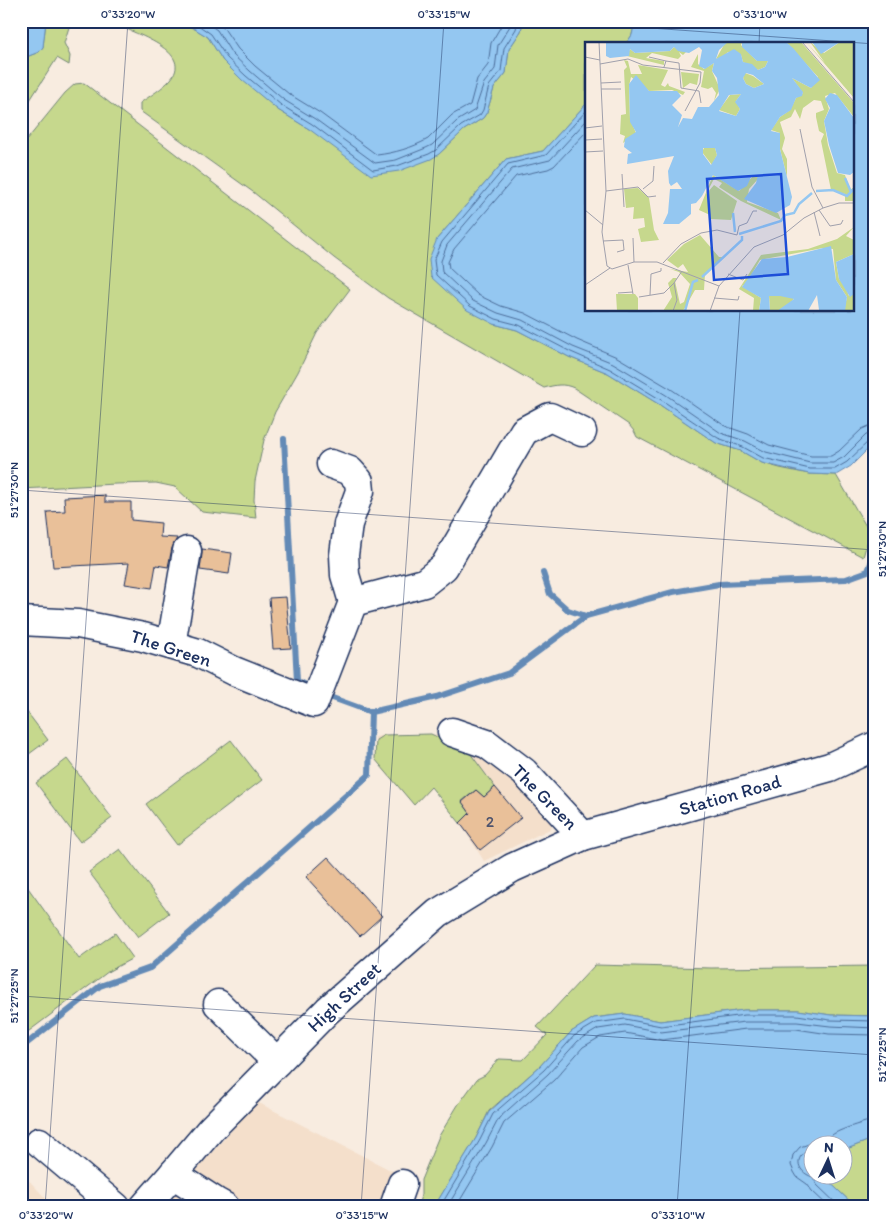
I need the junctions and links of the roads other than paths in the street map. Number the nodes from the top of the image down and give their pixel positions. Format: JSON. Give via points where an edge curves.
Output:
{"nodes":[{"id":1,"x":582,"y":432,"type":"dead end"},
{"id":2,"x":331,"y":464,"type":"dead end"},
{"id":3,"x":187,"y":551,"type":"dead end"},
{"id":4,"x":353,"y":602,"type":"junction"},
{"id":5,"x":21,"y":621,"type":"edge"},
{"id":6,"x":171,"y":645,"type":"junction"},
{"id":7,"x":452,"y":732,"type":"dead end"},
{"id":8,"x":875,"y":746,"type":"edge"},
{"id":9,"x":583,"y":836,"type":"junction"},
{"id":10,"x":218,"y":1004,"type":"dead end"},
{"id":11,"x":277,"y":1062,"type":"junction"},
{"id":12,"x":39,"y":1142,"type":"dead end"},
{"id":13,"x":174,"y":1174,"type":"junction"},
{"id":14,"x":116,"y":1207,"type":"edge"},
{"id":15,"x":144,"y":1207,"type":"edge"},
{"id":16,"x":225,"y":1207,"type":"edge"}],
"edges":[{"from":1,"to":4,"type":"street","via":[[550,417],[524,431],[444,567],[424,583]]},
{"from":2,"to":4,"type":"street","via":[[350,471],[359,481],[360,492],[348,524],[344,555],[344,575]]},
{"from":3,"to":6,"type":"street"},
{"from":4,"to":6,"type":"street","name":"The Green","via":[[314,703]]},
{"from":5,"to":6,"type":"street","name":"The Green","via":[[78,624],[143,636]]},
{"from":7,"to":9,"type":"street","name":"The Green","via":[[487,744],[524,772]]},
{"from":8,"to":9,"type":"street","name":"Station Road","via":[[830,767]]},
{"from":9,"to":11,"type":"street","name":"High Street","via":[[512,868],[438,913],[328,1010]]},
{"from":10,"to":11,"type":"street"},
{"from":11,"to":13,"type":"street","name":"High Street","via":[[211,1129]]},
{"from":12,"to":14,"type":"street"},
{"from":13,"to":15,"type":"street","name":"High Street"},
{"from":13,"to":16,"type":"street"}]}
